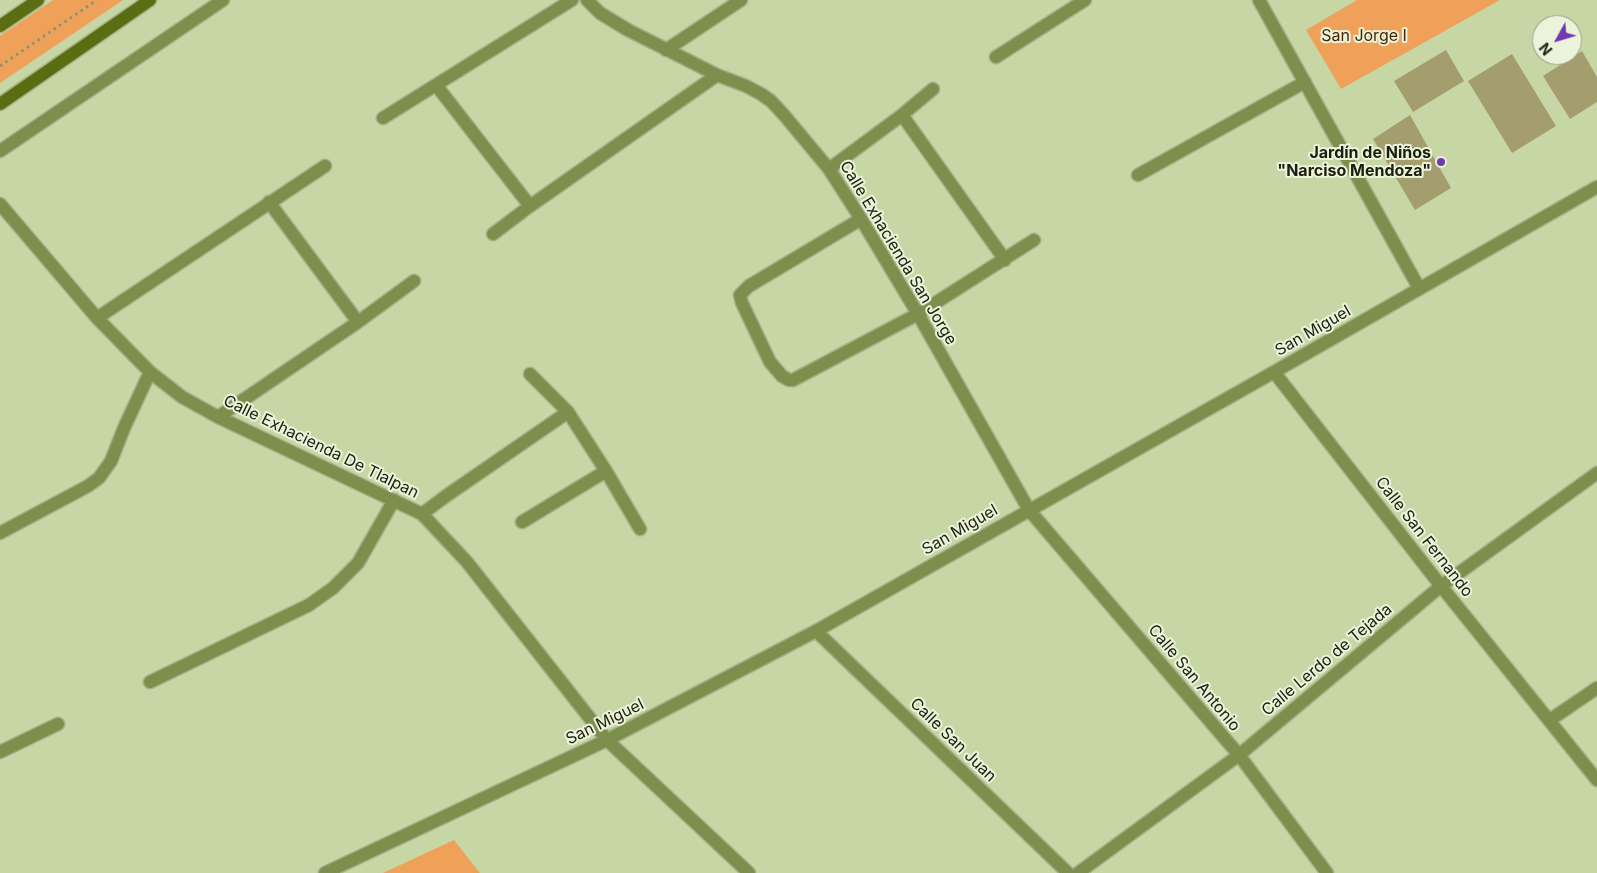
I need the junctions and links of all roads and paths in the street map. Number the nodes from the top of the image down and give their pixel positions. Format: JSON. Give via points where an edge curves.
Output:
{"nodes":[{"id":1,"x":38,"y":0,"type":"edge"},
{"id":2,"x":97,"y":0,"type":"edge"},
{"id":3,"x":150,"y":0,"type":"edge"},
{"id":4,"x":222,"y":0,"type":"edge"},
{"id":5,"x":572,"y":0,"type":"edge"},
{"id":6,"x":587,"y":0,"type":"edge"},
{"id":7,"x":742,"y":0,"type":"edge"},
{"id":8,"x":1085,"y":0,"type":"edge"},
{"id":9,"x":1259,"y":0,"type":"edge"},
{"id":10,"x":0,"y":26,"type":"edge"},
{"id":11,"x":666,"y":50,"type":"junction"},
{"id":12,"x":996,"y":57,"type":"dead end"},
{"id":13,"x":0,"y":66,"type":"edge"},
{"id":14,"x":717,"y":74,"type":"junction"},
{"id":15,"x":1305,"y":82,"type":"junction"},
{"id":16,"x":436,"y":85,"type":"junction"},
{"id":17,"x":933,"y":89,"type":"dead end"},
{"id":18,"x":0,"y":104,"type":"edge"},
{"id":19,"x":902,"y":115,"type":"junction"},
{"id":20,"x":383,"y":118,"type":"dead end"},
{"id":21,"x":0,"y":150,"type":"edge"},
{"id":22,"x":325,"y":166,"type":"dead end"},
{"id":23,"x":829,"y":170,"type":"junction"},
{"id":24,"x":1138,"y":175,"type":"dead end"},
{"id":25,"x":1597,"y":187,"type":"edge"},
{"id":26,"x":270,"y":202,"type":"junction"},
{"id":27,"x":0,"y":204,"type":"edge"},
{"id":28,"x":530,"y":206,"type":"junction"},
{"id":29,"x":861,"y":219,"type":"junction"},
{"id":30,"x":493,"y":234,"type":"dead end"},
{"id":31,"x":1034,"y":240,"type":"dead end"},
{"id":32,"x":1005,"y":260,"type":"junction"},
{"id":33,"x":414,"y":281,"type":"dead end"},
{"id":34,"x":1419,"y":288,"type":"junction"},
{"id":35,"x":918,"y":314,"type":"junction"},
{"id":36,"x":97,"y":318,"type":"junction"},
{"id":37,"x":358,"y":322,"type":"junction"},
{"id":38,"x":150,"y":372,"type":"junction"},
{"id":39,"x":1274,"y":372,"type":"junction"},
{"id":40,"x":530,"y":374,"type":"dead end"},
{"id":41,"x":568,"y":412,"type":"junction"},
{"id":42,"x":218,"y":416,"type":"junction"},
{"id":43,"x":606,"y":471,"type":"junction"},
{"id":44,"x":1597,"y":473,"type":"edge"},
{"id":45,"x":394,"y":500,"type":"junction"},
{"id":46,"x":1029,"y":510,"type":"junction"},
{"id":47,"x":422,"y":514,"type":"junction"},
{"id":48,"x":522,"y":522,"type":"dead end"},
{"id":49,"x":640,"y":529,"type":"dead end"},
{"id":50,"x":0,"y":533,"type":"edge"},
{"id":51,"x":1441,"y":586,"type":"junction"},
{"id":52,"x":816,"y":631,"type":"junction"},
{"id":53,"x":150,"y":682,"type":"dead end"},
{"id":54,"x":1597,"y":688,"type":"edge"},
{"id":55,"x":1550,"y":720,"type":"junction"},
{"id":56,"x":58,"y":724,"type":"dead end"},
{"id":57,"x":608,"y":740,"type":"junction"},
{"id":58,"x":0,"y":752,"type":"edge"},
{"id":59,"x":1239,"y":756,"type":"junction"},
{"id":60,"x":1597,"y":780,"type":"edge"},
{"id":61,"x":325,"y":873,"type":"edge"},
{"id":62,"x":749,"y":873,"type":"edge"},
{"id":63,"x":1068,"y":873,"type":"edge"},
{"id":64,"x":1078,"y":873,"type":"edge"},
{"id":65,"x":1327,"y":873,"type":"edge"}],
"edges":[{"from":1,"to":10,"type":"main road"},
{"from":2,"to":13,"type":"path"},
{"from":3,"to":18,"type":"main road"},
{"from":4,"to":21,"type":"street"},
{"from":5,"to":16,"type":"street"},
{"from":6,"to":11,"type":"street","name":"Calle Exhacienda San Jorge","via":[[600,13]]},
{"from":7,"to":11,"type":"street"},
{"from":8,"to":12,"type":"street"},
{"from":9,"to":15,"type":"street"},
{"from":11,"to":14,"type":"street","name":"Calle Exhacienda San Jorge"},
{"from":14,"to":23,"type":"street","name":"Calle Exhacienda San Jorge","via":[[771,101]]},
{"from":14,"to":28,"type":"street"},
{"from":15,"to":24,"type":"street"},
{"from":15,"to":34,"type":"street"},
{"from":16,"to":20,"type":"street"},
{"from":16,"to":28,"type":"street"},
{"from":17,"to":19,"type":"street"},
{"from":19,"to":23,"type":"street"},
{"from":19,"to":32,"type":"street"},
{"from":22,"to":26,"type":"street"},
{"from":23,"to":29,"type":"street","name":"Calle Exhacienda San Jorge"},
{"from":25,"to":34,"type":"street","name":"San Miguel"},
{"from":26,"to":36,"type":"street"},
{"from":26,"to":37,"type":"street"},
{"from":27,"to":36,"type":"street","name":"Calle Exhacienda De Tlalpan"},
{"from":28,"to":30,"type":"street"},
{"from":29,"to":35,"type":"street","name":"Calle Exhacienda San Jorge"},
{"from":29,"to":35,"type":"street","via":[[749,286],[740,295],[770,362],[782,376],[793,380]]},
{"from":31,"to":32,"type":"street"},
{"from":32,"to":35,"type":"street"},
{"from":33,"to":37,"type":"street"},
{"from":34,"to":39,"type":"street","name":"San Miguel"},
{"from":35,"to":46,"type":"street","name":"Calle Exhacienda San Jorge"},
{"from":36,"to":38,"type":"street","name":"Calle Exhacienda De Tlalpan"},
{"from":37,"to":42,"type":"street"},
{"from":38,"to":42,"type":"street","name":"Calle Exhacienda De Tlalpan","via":[[182,398]]},
{"from":38,"to":50,"type":"street","via":[[111,460],[99,478]]},
{"from":39,"to":46,"type":"street","name":"San Miguel"},
{"from":39,"to":51,"type":"street","name":"Calle San Fernando"},
{"from":40,"to":41,"type":"street"},
{"from":41,"to":43,"type":"street"},
{"from":41,"to":47,"type":"street"},
{"from":42,"to":45,"type":"street","name":"Calle Exhacienda De Tlalpan"},
{"from":43,"to":48,"type":"street"},
{"from":43,"to":49,"type":"street"},
{"from":44,"to":51,"type":"street","name":"Calle Lerdo de Tejada"},
{"from":45,"to":47,"type":"street","name":"Calle Exhacienda De Tlalpan"},
{"from":45,"to":53,"type":"street","via":[[358,563],[333,588],[309,605]]},
{"from":46,"to":52,"type":"street","name":"San Miguel"},
{"from":46,"to":59,"type":"street","name":"Calle San Antonio"},
{"from":47,"to":57,"type":"street","name":"Calle Exhacienda De Tlalpan","via":[[467,562]]},
{"from":51,"to":55,"type":"street","name":"Calle San Fernando"},
{"from":51,"to":59,"type":"street","name":"Calle Lerdo de Tejada"},
{"from":52,"to":57,"type":"street","name":"San Miguel"},
{"from":52,"to":63,"type":"street","name":"Calle San Juan"},
{"from":54,"to":55,"type":"street"},
{"from":55,"to":60,"type":"street","name":"Calle San Fernando"},
{"from":56,"to":58,"type":"street"},
{"from":57,"to":61,"type":"street","name":"San Miguel"},
{"from":57,"to":62,"type":"street","name":"Calle Exhacienda De Tlalpan"},
{"from":59,"to":64,"type":"street","name":"Calle Lerdo de Tejada"},
{"from":59,"to":65,"type":"street","name":"Calle San Antonio"}]}
